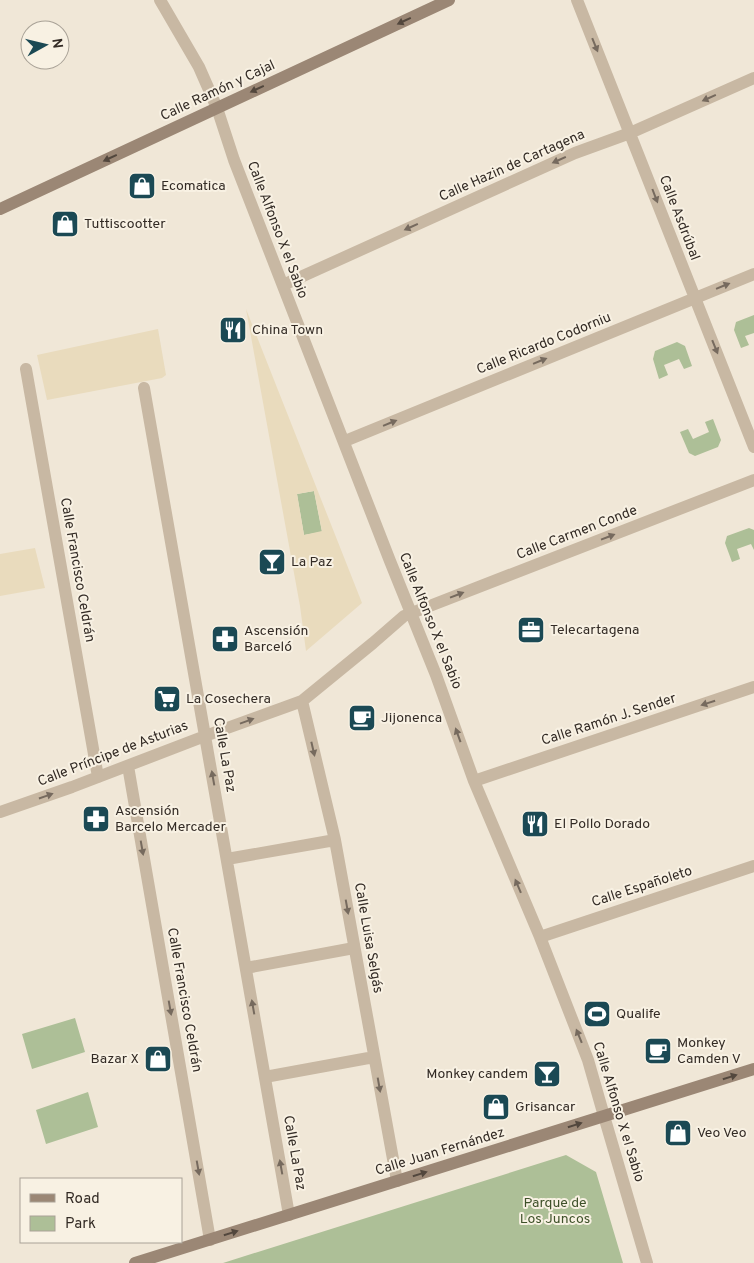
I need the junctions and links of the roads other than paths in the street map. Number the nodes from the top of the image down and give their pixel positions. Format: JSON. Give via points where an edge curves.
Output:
{"nodes":[{"id":1,"x":160,"y":0,"type":"edge"},
{"id":2,"x":449,"y":0,"type":"edge"},
{"id":3,"x":577,"y":0,"type":"edge"},
{"id":4,"x":754,"y":78,"type":"edge"},
{"id":5,"x":217,"y":108,"type":"junction"},
{"id":6,"x":630,"y":133,"type":"junction"},
{"id":7,"x":0,"y":209,"type":"edge"},
{"id":8,"x":754,"y":274,"type":"edge"},
{"id":9,"x":283,"y":285,"type":"junction"},
{"id":10,"x":695,"y":298,"type":"junction"},
{"id":11,"x":26,"y":369,"type":"dead end"},
{"id":12,"x":144,"y":388,"type":"dead end"},
{"id":13,"x":344,"y":442,"type":"junction"},
{"id":14,"x":754,"y":447,"type":"edge"},
{"id":15,"x":754,"y":480,"type":"edge"},
{"id":16,"x":412,"y":613,"type":"junction"},
{"id":17,"x":754,"y":687,"type":"edge"},
{"id":18,"x":302,"y":701,"type":"junction"},
{"id":19,"x":205,"y":736,"type":"junction"},
{"id":20,"x":128,"y":766,"type":"junction"},
{"id":21,"x":98,"y":777,"type":"junction"},
{"id":22,"x":474,"y":781,"type":"junction"},
{"id":23,"x":0,"y":812,"type":"edge"},
{"id":24,"x":334,"y":840,"type":"junction"},
{"id":25,"x":227,"y":859,"type":"junction"},
{"id":26,"x":754,"y":866,"type":"edge"},
{"id":27,"x":540,"y":937,"type":"junction"},
{"id":28,"x":354,"y":948,"type":"junction"},
{"id":29,"x":246,"y":968,"type":"junction"},
{"id":30,"x":374,"y":1057,"type":"junction"},
{"id":31,"x":754,"y":1069,"type":"edge"},
{"id":32,"x":266,"y":1077,"type":"junction"},
{"id":33,"x":604,"y":1116,"type":"junction"},
{"id":34,"x":397,"y":1181,"type":"junction"},
{"id":35,"x":289,"y":1215,"type":"junction"},
{"id":36,"x":210,"y":1240,"type":"junction"},
{"id":37,"x":135,"y":1263,"type":"edge"},
{"id":38,"x":647,"y":1263,"type":"edge"}],
"edges":[{"from":1,"to":5,"type":"street","name":"Calle Alfonso X el Sabio","via":[[199,67]]},
{"from":2,"to":5,"type":"main road","name":"Calle Ramón y Cajal","one_way":true},
{"from":3,"to":6,"type":"street","name":"Calle Asdrúbal","one_way":true},
{"from":4,"to":6,"type":"street","name":"Calle Hazin de Cartagena","one_way":true},
{"from":5,"to":7,"type":"main road","name":"Calle Ramón y Cajal","one_way":true},
{"from":5,"to":9,"type":"street","name":"Calle Alfonso X el Sabio"},
{"from":6,"to":9,"type":"street","name":"Calle Hazin de Cartagena","one_way":true,"via":[[575,153]]},
{"from":6,"to":10,"type":"street","name":"Calle Asdrúbal","one_way":true},
{"from":10,"to":8,"type":"street","name":"Calle Ricardo Codorniu","one_way":true},
{"from":9,"to":13,"type":"street","name":"Calle Alfonso X el Sabio"},
{"from":13,"to":10,"type":"street","name":"Calle Ricardo Codorniu","one_way":true},
{"from":10,"to":14,"type":"street","name":"Calle Asdrúbal","one_way":true},
{"from":11,"to":21,"type":"street","name":"Calle Francisco Celdrán"},
{"from":12,"to":19,"type":"street","name":"Calle La Paz"},
{"from":13,"to":16,"type":"street","name":"Calle Alfonso X el Sabio"},
{"from":16,"to":15,"type":"street","name":"Calle Carmen Conde","one_way":true},
{"from":16,"to":18,"type":"street","name":"Calle Príncipe de Asturias","via":[[404,616]]},
{"from":22,"to":16,"type":"street","name":"Calle Alfonso X el Sabio","one_way":true},
{"from":17,"to":22,"type":"street","name":"Calle Ramón J. Sender","one_way":true},
{"from":19,"to":18,"type":"street","name":"Calle Príncipe de Asturias","one_way":true},
{"from":18,"to":24,"type":"street","name":"Calle Luisa Selgás","one_way":true},
{"from":19,"to":20,"type":"street","name":"Calle Príncipe de Asturias"},
{"from":25,"to":19,"type":"street","name":"Calle La Paz","one_way":true},
{"from":20,"to":21,"type":"street","name":"Calle Príncipe de Asturias"},
{"from":20,"to":36,"type":"street","name":"Calle Francisco Celdrán","one_way":true},
{"from":23,"to":21,"type":"street","name":"Calle Príncipe de Asturias","one_way":true},
{"from":27,"to":22,"type":"street","name":"Calle Alfonso X el Sabio","one_way":true},
{"from":24,"to":25,"type":"street"},
{"from":24,"to":28,"type":"street","name":"Calle Luisa Selgás","one_way":true},
{"from":25,"to":29,"type":"street","name":"Calle La Paz"},
{"from":26,"to":27,"type":"street","name":"Calle Españoleto"},
{"from":33,"to":27,"type":"street","name":"Calle Alfonso X el Sabio","one_way":true,"via":[[588,1060]]},
{"from":28,"to":29,"type":"street"},
{"from":28,"to":30,"type":"street","name":"Calle Luisa Selgás"},
{"from":32,"to":29,"type":"street","name":"Calle La Paz","one_way":true},
{"from":30,"to":32,"type":"street"},
{"from":30,"to":34,"type":"street","name":"Calle Luisa Selgás","one_way":true},
{"from":33,"to":31,"type":"main road","name":"Calle Juan Fernández","one_way":true},
{"from":35,"to":32,"type":"street","name":"Calle La Paz","one_way":true},
{"from":34,"to":33,"type":"main road","name":"Calle Juan Fernández","one_way":true},
{"from":33,"to":38,"type":"street","name":"Calle Alfonso X el Sabio"},
{"from":34,"to":35,"type":"main road","name":"Calle Juan Fernández"},
{"from":36,"to":35,"type":"main road","name":"Calle Juan Fernández","one_way":true},
{"from":36,"to":37,"type":"main road","name":"Calle Juan Fernández"}]}
